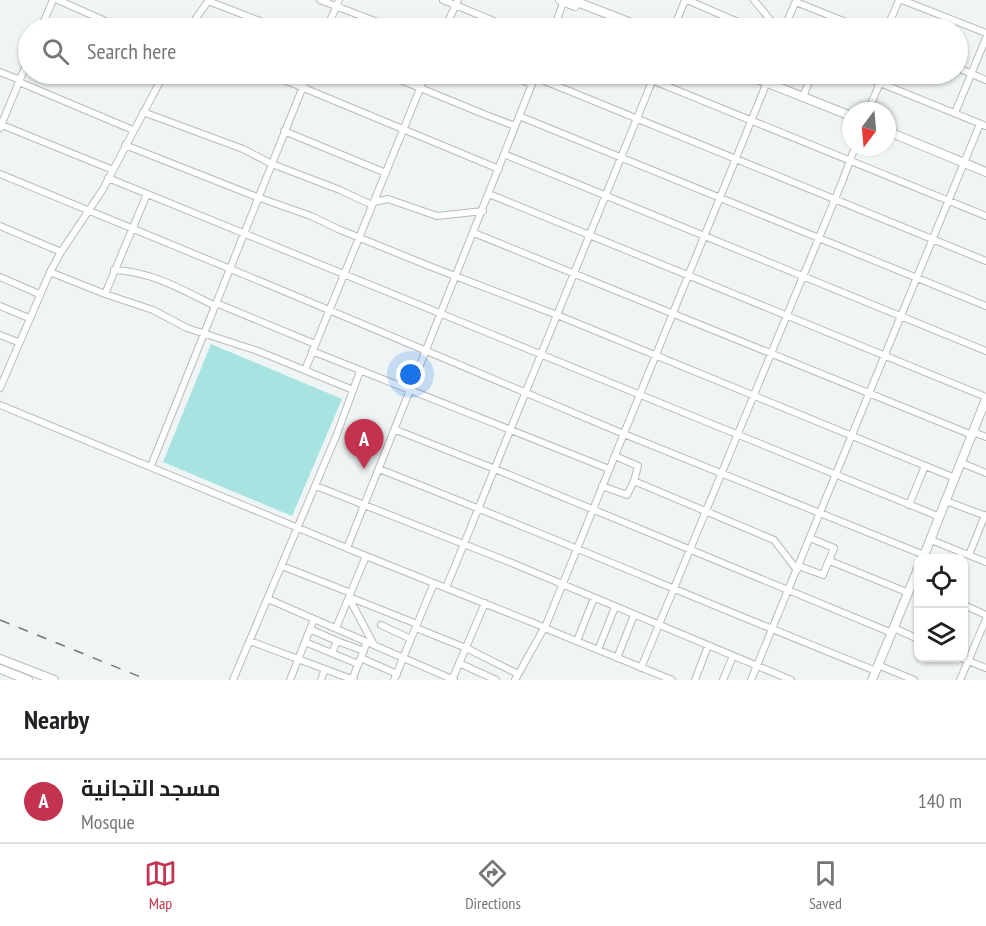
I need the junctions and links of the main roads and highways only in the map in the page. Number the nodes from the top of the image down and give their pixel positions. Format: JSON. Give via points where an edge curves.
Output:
{"nodes":[{"id":1,"x":0,"y":659,"type":"edge"},
{"id":2,"x":5,"y":671,"type":"edge"},
{"id":3,"x":28,"y":680,"type":"edge"},
{"id":4,"x":54,"y":680,"type":"edge"}],
"edges":[{"from":1,"to":2,"type":"main road"},
{"from":2,"to":3,"type":"main road"},
{"from":2,"to":4,"type":"main road"}]}
